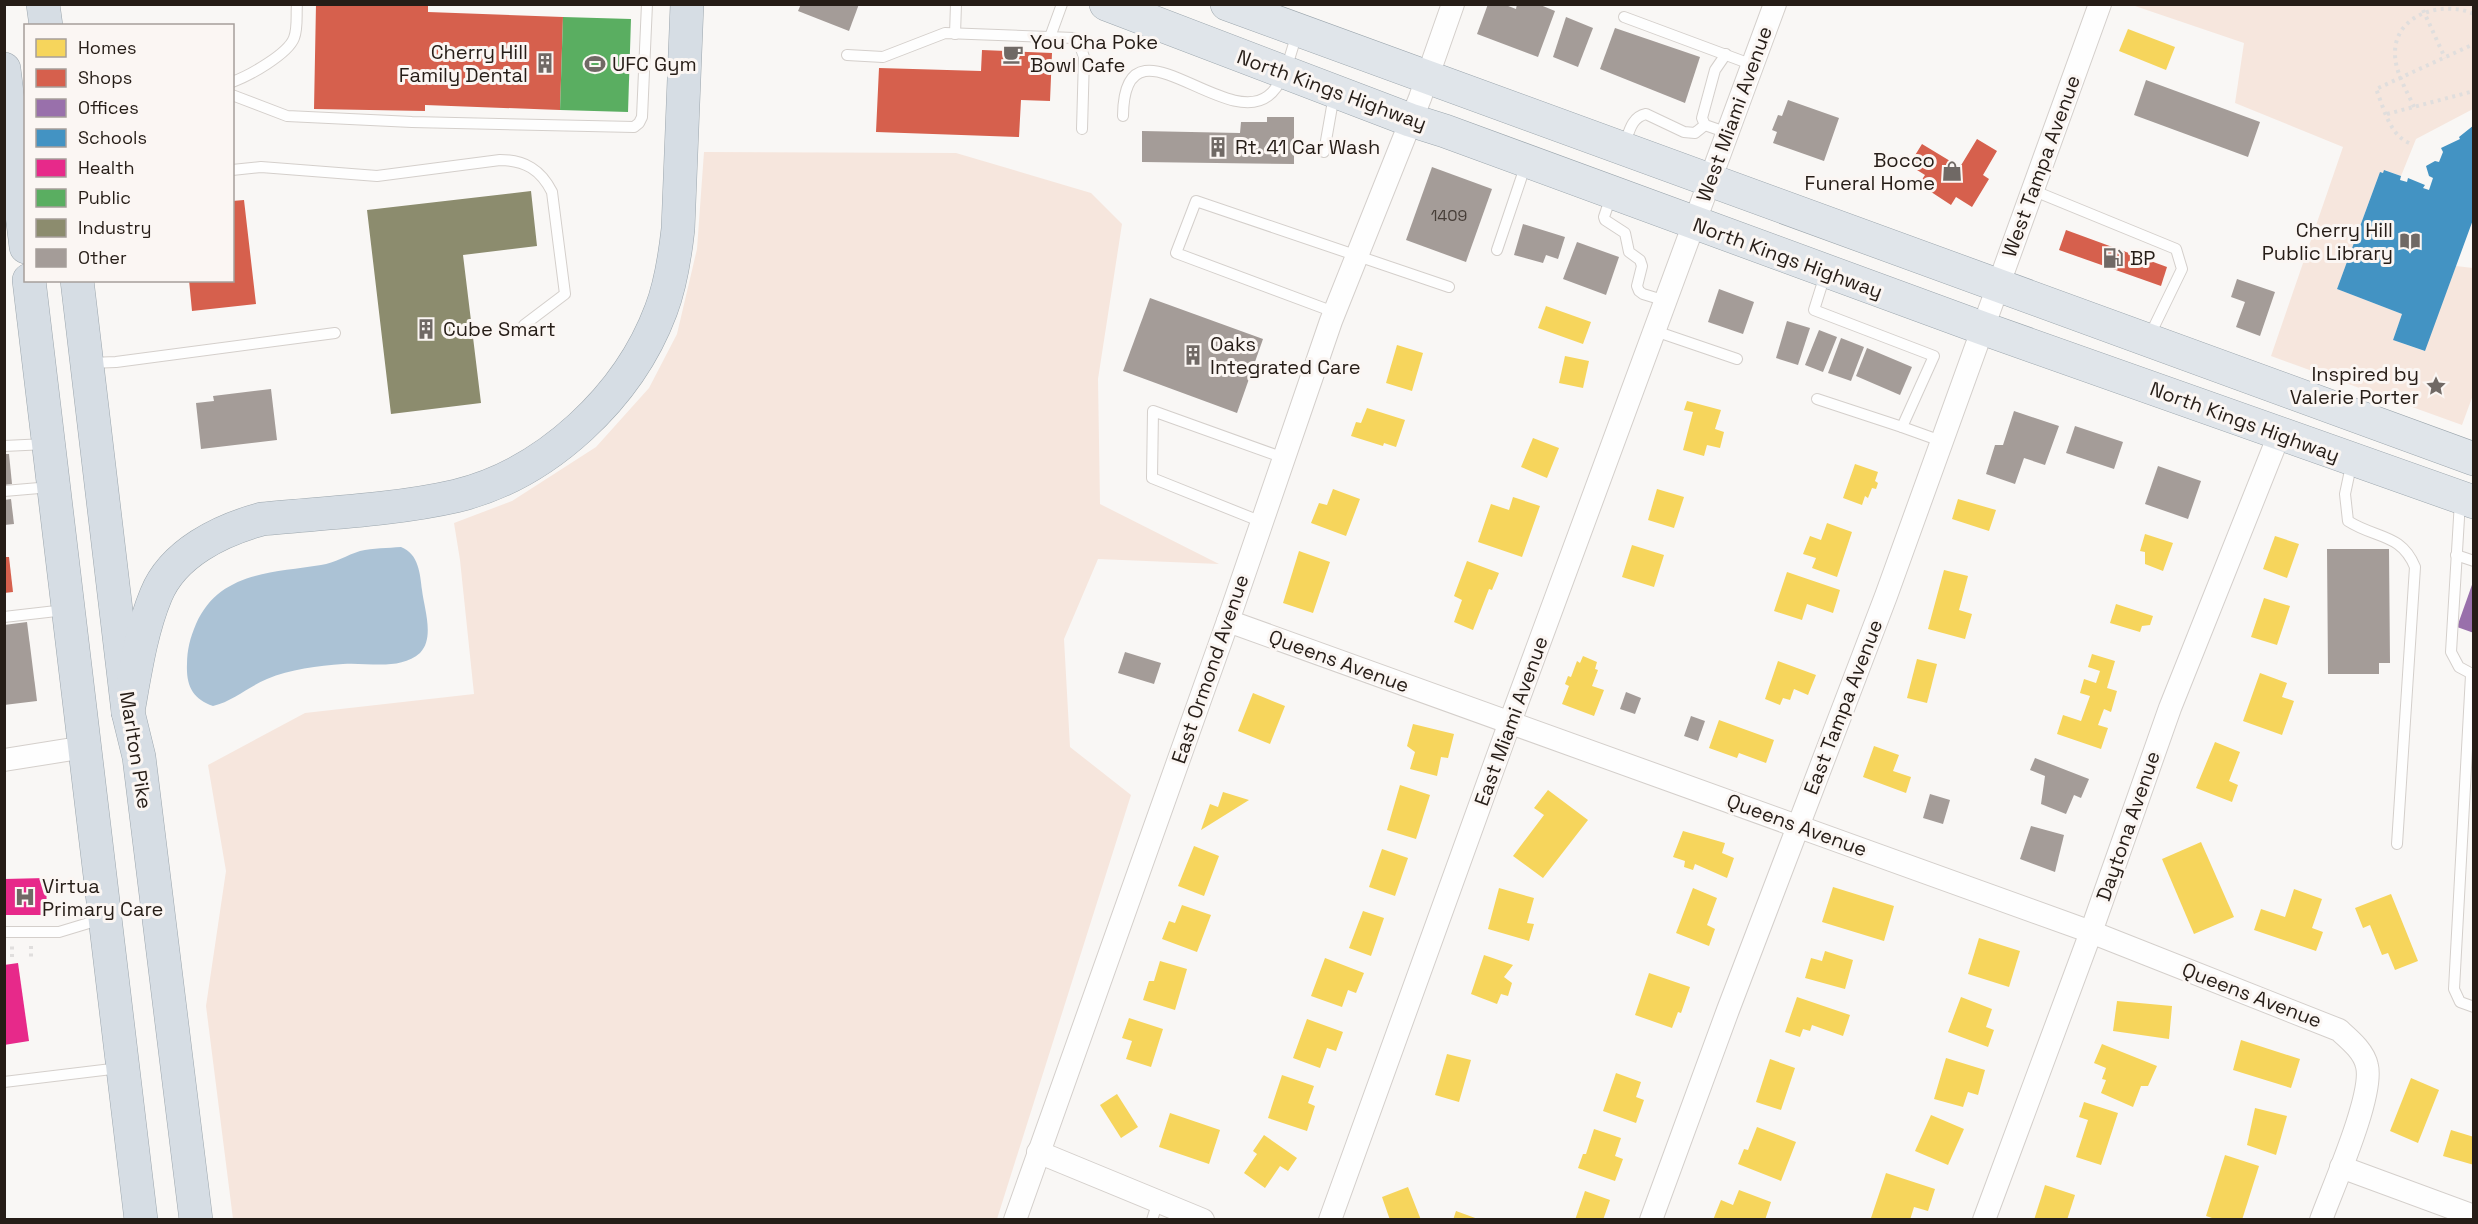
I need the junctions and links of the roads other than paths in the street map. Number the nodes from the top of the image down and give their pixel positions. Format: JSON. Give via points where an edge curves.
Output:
{"nodes":[{"id":1,"x":43,"y":4,"type":"edge"},
{"id":2,"x":297,"y":4,"type":"edge"},
{"id":3,"x":647,"y":4,"type":"edge"},
{"id":4,"x":687,"y":4,"type":"edge"},
{"id":5,"x":956,"y":4,"type":"edge"},
{"id":6,"x":1062,"y":4,"type":"edge"},
{"id":7,"x":1106,"y":4,"type":"edge"},
{"id":8,"x":1453,"y":4,"type":"edge"},
{"id":9,"x":1775,"y":4,"type":"edge"},
{"id":10,"x":2100,"y":4,"type":"edge"},
{"id":11,"x":1236,"y":6,"type":"edge"},
{"id":12,"x":1624,"y":16,"type":"dead end"},
{"id":13,"x":46,"y":24,"type":"edge"},
{"id":14,"x":1299,"y":31,"type":"junction"},
{"id":15,"x":955,"y":34,"type":"junction"},
{"id":16,"x":1050,"y":37,"type":"junction"},
{"id":17,"x":1726,"y":54,"type":"junction"},
{"id":18,"x":847,"y":55,"type":"dead end"},
{"id":19,"x":1753,"y":65,"type":"junction"},
{"id":20,"x":1284,"y":72,"type":"junction"},
{"id":21,"x":5,"y":77,"type":"edge"},
{"id":22,"x":1427,"y":78,"type":"junction"},
{"id":23,"x":234,"y":81,"type":"edge"},
{"id":24,"x":1335,"y":92,"type":"junction"},
{"id":25,"x":234,"y":96,"type":"edge"},
{"id":26,"x":1123,"y":116,"type":"dead end"},
{"id":27,"x":1410,"y":120,"type":"junction"},
{"id":28,"x":8,"y":123,"type":"edge"},
{"id":29,"x":1705,"y":125,"type":"junction"},
{"id":30,"x":1082,"y":129,"type":"dead end"},
{"id":31,"x":1728,"y":133,"type":"junction"},
{"id":32,"x":1623,"y":149,"type":"junction"},
{"id":33,"x":1324,"y":152,"type":"dead end"},
{"id":34,"x":1527,"y":161,"type":"junction"},
{"id":35,"x":234,"y":170,"type":"edge"},
{"id":36,"x":11,"y":178,"type":"edge"},
{"id":37,"x":1710,"y":180,"type":"junction"},
{"id":38,"x":2032,"y":190,"type":"junction"},
{"id":39,"x":1612,"y":193,"type":"junction"},
{"id":40,"x":1694,"y":224,"type":"junction"},
{"id":41,"x":18,"y":233,"type":"edge"},
{"id":42,"x":1497,"y":250,"type":"dead end"},
{"id":43,"x":1357,"y":254,"type":"junction"},
{"id":44,"x":1826,"y":272,"type":"junction"},
{"id":45,"x":29,"y":282,"type":"edge"},
{"id":46,"x":77,"y":282,"type":"edge"},
{"id":47,"x":1997,"y":285,"type":"junction"},
{"id":48,"x":1449,"y":287,"type":"dead end"},
{"id":49,"x":1666,"y":301,"type":"junction"},
{"id":50,"x":1334,"y":312,"type":"junction"},
{"id":51,"x":524,"y":325,"type":"dead end"},
{"id":52,"x":1982,"y":328,"type":"junction"},
{"id":53,"x":1655,"y":331,"type":"junction"},
{"id":54,"x":336,"y":333,"type":"dead end"},
{"id":55,"x":2147,"y":340,"type":"junction"},
{"id":56,"x":1737,"y":359,"type":"dead end"},
{"id":57,"x":87,"y":363,"type":"junction"},
{"id":58,"x":1817,"y":399,"type":"dead end"},
{"id":59,"x":1902,"y":427,"type":"junction"},
{"id":60,"x":2279,"y":435,"type":"junction"},
{"id":61,"x":1941,"y":441,"type":"junction"},
{"id":62,"x":49,"y":444,"type":"junction"},
{"id":63,"x":4,"y":446,"type":"edge"},
{"id":64,"x":1284,"y":458,"type":"junction"},
{"id":65,"x":2474,"y":459,"type":"edge"},
{"id":66,"x":2352,"y":461,"type":"junction"},
{"id":67,"x":54,"y":487,"type":"junction"},
{"id":68,"x":4,"y":491,"type":"edge"},
{"id":69,"x":2467,"y":500,"type":"edge"},
{"id":70,"x":1262,"y":522,"type":"junction"},
{"id":71,"x":2456,"y":555,"type":"junction"},
{"id":72,"x":2474,"y":561,"type":"edge"},
{"id":73,"x":69,"y":610,"type":"junction"},
{"id":74,"x":4,"y":616,"type":"edge"},
{"id":75,"x":1228,"y":621,"type":"junction"},
{"id":76,"x":2472,"y":675,"type":"edge"},
{"id":77,"x":128,"y":712,"type":"junction"},
{"id":78,"x":1510,"y":722,"type":"junction"},
{"id":79,"x":85,"y":747,"type":"junction"},
{"id":80,"x":4,"y":760,"type":"edge"},
{"id":81,"x":1798,"y":825,"type":"junction"},
{"id":82,"x":2397,"y":844,"type":"dead end"},
{"id":83,"x":106,"y":918,"type":"junction"},
{"id":84,"x":4,"y":932,"type":"edge"},
{"id":85,"x":2091,"y":932,"type":"junction"},
{"id":86,"x":2474,"y":1006,"type":"edge"},
{"id":87,"x":123,"y":1068,"type":"junction"},
{"id":88,"x":4,"y":1082,"type":"edge"},
{"id":89,"x":1038,"y":1152,"type":"junction"},
{"id":90,"x":2341,"y":1167,"type":"junction"},
{"id":91,"x":1155,"y":1210,"type":"edge"},
{"id":92,"x":2474,"y":1216,"type":"edge"},
{"id":93,"x":141,"y":1220,"type":"edge"},
{"id":94,"x":196,"y":1220,"type":"edge"},
{"id":95,"x":1015,"y":1220,"type":"edge"},
{"id":96,"x":1203,"y":1220,"type":"edge"},
{"id":97,"x":1330,"y":1220,"type":"edge"},
{"id":98,"x":1651,"y":1220,"type":"edge"},
{"id":99,"x":1984,"y":1220,"type":"edge"},
{"id":100,"x":2322,"y":1220,"type":"edge"}],
"edges":[{"from":1,"to":13,"type":"highway"},
{"from":2,"to":23,"type":"lane","via":[[296,32],[290,46]]},
{"from":3,"to":25,"type":"lane","via":[[642,117],[634,127],[287,116]]},
{"from":4,"to":77,"type":"highway","via":[[674,258],[662,308],[652,330],[610,397],[544,456],[484,487],[424,502],[262,519],[238,525],[199,546],[176,566],[156,594],[141,642]]},
{"from":5,"to":15,"type":"lane"},
{"from":6,"to":16,"type":"lane"},
{"from":7,"to":20,"type":"main road","name":"North Kings Highway"},
{"from":8,"to":22,"type":"street","name":"East Ormond Avenue"},
{"from":9,"to":19,"type":"street","name":"West Miami Avenue"},
{"from":10,"to":38,"type":"street","name":"West Tampa Avenue"},
{"from":11,"to":14,"type":"main road"},
{"from":12,"to":17,"type":"lane"},
{"from":14,"to":20,"type":"lane"},
{"from":14,"to":22,"type":"main road"},
{"from":15,"to":16,"type":"lane"},
{"from":15,"to":18,"type":"lane","via":[[945,33],[883,57]]},
{"from":16,"to":30,"type":"lane","via":[[1074,38],[1083,49]]},
{"from":17,"to":19,"type":"lane"},
{"from":17,"to":29,"type":"lane","via":[[1715,70],[1702,118]]},
{"from":19,"to":31,"type":"street","name":"West Miami Avenue"},
{"from":20,"to":24,"type":"main road","name":"North Kings Highway"},
{"from":20,"to":26,"type":"lane","via":[[1266,98],[1250,103],[1221,98],[1162,71],[1135,74],[1123,94]]},
{"from":21,"to":28,"type":"highway"},
{"from":22,"to":27,"type":"street","name":"East Ormond Avenue"},
{"from":22,"to":32,"type":"main road"},
{"from":24,"to":27,"type":"main road","name":"North Kings Highway"},
{"from":24,"to":33,"type":"lane"},
{"from":27,"to":34,"type":"main road","name":"North Kings Highway"},
{"from":27,"to":43,"type":"street","name":"East Ormond Avenue"},
{"from":28,"to":36,"type":"highway"},
{"from":29,"to":31,"type":"lane"},
{"from":29,"to":32,"type":"lane","via":[[1695,133],[1684,132],[1646,114],[1634,120]]},
{"from":31,"to":37,"type":"street","name":"West Miami Avenue"},
{"from":32,"to":37,"type":"main road"},
{"from":34,"to":39,"type":"main road","name":"North Kings Highway"},
{"from":34,"to":42,"type":"lane"},
{"from":35,"to":51,"type":"lane","via":[[261,167],[377,176],[500,160],[526,164],[537,170],[552,192],[565,294]]},
{"from":36,"to":41,"type":"highway"},
{"from":37,"to":40,"type":"street","name":"West Miami Avenue"},
{"from":37,"to":47,"type":"main road"},
{"from":38,"to":47,"type":"street","name":"West Tampa Avenue"},
{"from":38,"to":55,"type":"lane","via":[[2176,249],[2181,269]]},
{"from":39,"to":40,"type":"main road","name":"North Kings Highway"},
{"from":39,"to":49,"type":"lane","via":[[1604,217],[1624,233],[1629,252],[1640,260],[1639,291]]},
{"from":40,"to":44,"type":"main road","name":"North Kings Highway"},
{"from":40,"to":49,"type":"street","name":"East Miami Avenue"},
{"from":43,"to":48,"type":"lane"},
{"from":43,"to":50,"type":"street","name":"East Ormond Avenue"},
{"from":43,"to":50,"type":"lane","via":[[1196,201],[1176,253]]},
{"from":44,"to":52,"type":"main road","name":"North Kings Highway"},
{"from":44,"to":59,"type":"lane","via":[[1814,310],[1934,356]]},
{"from":45,"to":62,"type":"highway"},
{"from":46,"to":57,"type":"highway","name":"Marlton Pike"},
{"from":47,"to":52,"type":"street","name":"West Tampa Avenue"},
{"from":47,"to":55,"type":"main road"},
{"from":49,"to":53,"type":"street","name":"East Miami Avenue"},
{"from":50,"to":64,"type":"street","name":"East Ormond Avenue"},
{"from":52,"to":60,"type":"main road","name":"North Kings Highway"},
{"from":52,"to":61,"type":"street","name":"East Tampa Avenue"},
{"from":53,"to":56,"type":"lane"},
{"from":53,"to":78,"type":"street","name":"East Miami Avenue"},
{"from":54,"to":57,"type":"lane"},
{"from":55,"to":65,"type":"main road"},
{"from":57,"to":77,"type":"highway","name":"Marlton Pike"},
{"from":58,"to":59,"type":"lane"},
{"from":59,"to":61,"type":"lane"},
{"from":60,"to":66,"type":"main road","name":"North Kings Highway"},
{"from":60,"to":85,"type":"street","name":"Daytona Avenue","via":[[2170,708]]},
{"from":61,"to":81,"type":"street","name":"East Tampa Avenue"},
{"from":62,"to":63,"type":"lane"},
{"from":62,"to":67,"type":"highway"},
{"from":64,"to":70,"type":"street","name":"East Ormond Avenue"},
{"from":64,"to":70,"type":"lane","via":[[1153,411],[1152,478]]},
{"from":66,"to":69,"type":"main road","name":"North Kings Highway"},
{"from":66,"to":82,"type":"lane","via":[[2345,494],[2348,521],[2403,546],[2415,567]]},
{"from":67,"to":68,"type":"lane"},
{"from":67,"to":73,"type":"highway"},
{"from":69,"to":71,"type":"lane"},
{"from":70,"to":75,"type":"street","name":"East Ormond Avenue"},
{"from":71,"to":72,"type":"lane"},
{"from":71,"to":76,"type":"lane","via":[[2451,652],[2457,664]]},
{"from":73,"to":74,"type":"lane"},
{"from":73,"to":79,"type":"highway"},
{"from":75,"to":78,"type":"street","name":"Queens Avenue"},
{"from":75,"to":89,"type":"street","name":"East Ormond Avenue"},
{"from":76,"to":86,"type":"lane","via":[[2454,989],[2460,1002]]},
{"from":77,"to":94,"type":"highway","name":"Marlton Pike","via":[[139,757]]},
{"from":78,"to":81,"type":"street","name":"Queens Avenue"},
{"from":78,"to":97,"type":"street","name":"East Miami Avenue"},
{"from":79,"to":80,"type":"street"},
{"from":79,"to":83,"type":"highway"},
{"from":81,"to":85,"type":"street","name":"Queens Avenue"},
{"from":81,"to":98,"type":"street","name":"East Tampa Avenue"},
{"from":83,"to":84,"type":"lane","via":[[59,932]]},
{"from":83,"to":87,"type":"highway"},
{"from":85,"to":90,"type":"street","name":"Queens Avenue","via":[[2339,1030],[2357,1047],[2367,1065],[2367,1094]]},
{"from":85,"to":99,"type":"street","name":"Daytona Avenue"},
{"from":87,"to":88,"type":"lane"},
{"from":87,"to":93,"type":"highway"},
{"from":89,"to":91,"type":"street"},
{"from":89,"to":95,"type":"street","name":"East Ormond Avenue"},
{"from":90,"to":92,"type":"street"},
{"from":90,"to":100,"type":"street"},
{"from":91,"to":96,"type":"street"}]}
